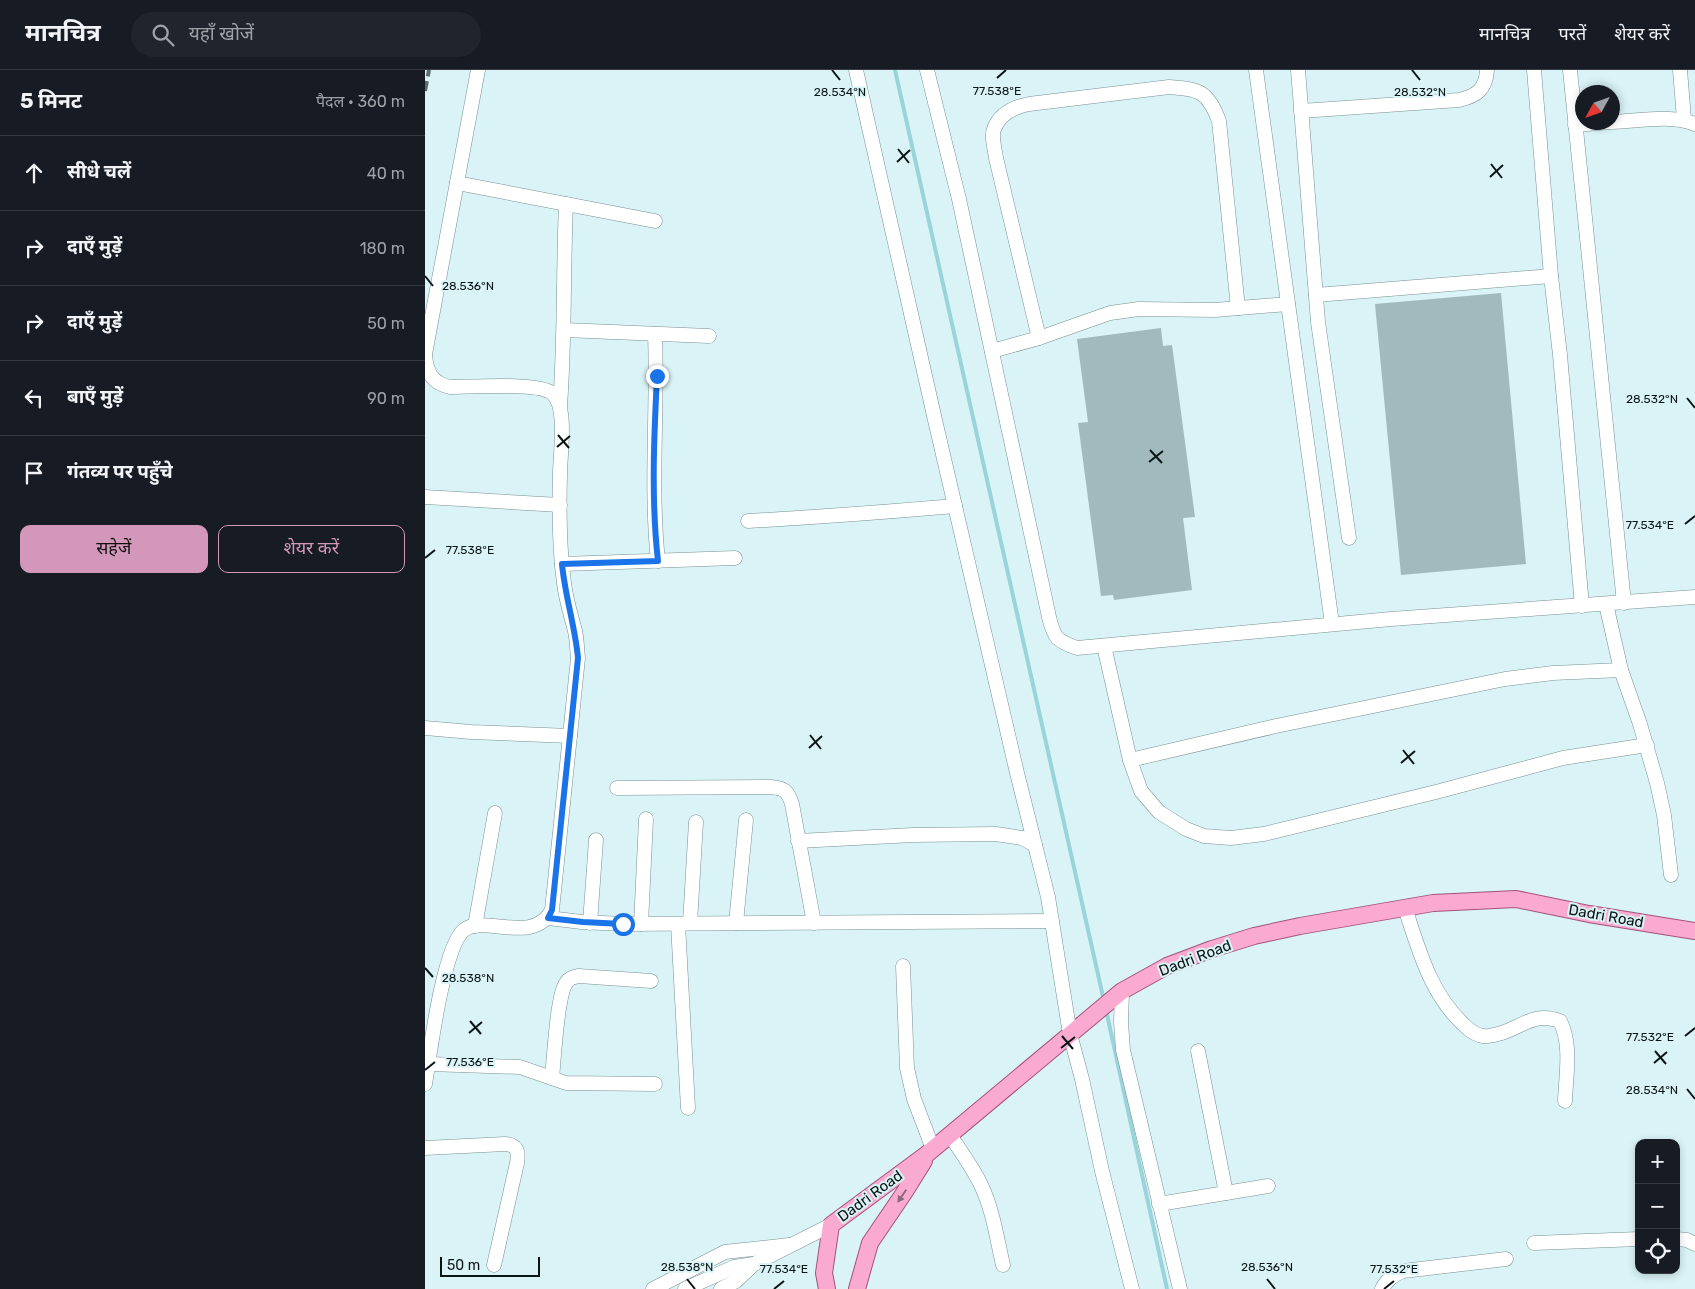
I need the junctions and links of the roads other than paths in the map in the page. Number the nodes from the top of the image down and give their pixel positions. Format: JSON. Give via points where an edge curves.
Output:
{"nodes":[{"id":1,"x":478,"y":70,"type":"edge"},
{"id":2,"x":857,"y":70,"type":"edge"},
{"id":3,"x":927,"y":70,"type":"edge"},
{"id":4,"x":1256,"y":70,"type":"edge"},
{"id":5,"x":1298,"y":70,"type":"edge"},
{"id":6,"x":1487,"y":70,"type":"edge"},
{"id":7,"x":1534,"y":70,"type":"edge"},
{"id":8,"x":1570,"y":70,"type":"edge"},
{"id":9,"x":1680,"y":70,"type":"edge"},
{"id":10,"x":1301,"y":111,"type":"junction"},
{"id":11,"x":1620,"y":121,"type":"edge"},
{"id":12,"x":1689,"y":122,"type":"edge"},
{"id":13,"x":1575,"y":125,"type":"edge"},
{"id":14,"x":1576,"y":130,"type":"edge"},
{"id":15,"x":457,"y":183,"type":"junction"},
{"id":16,"x":566,"y":204,"type":"junction"},
{"id":17,"x":655,"y":221,"type":"dead end"},
{"id":18,"x":1551,"y":276,"type":"junction"},
{"id":19,"x":1315,"y":295,"type":"junction"},
{"id":20,"x":1288,"y":304,"type":"junction"},
{"id":21,"x":1238,"y":308,"type":"junction"},
{"id":22,"x":563,"y":330,"type":"junction"},
{"id":23,"x":655,"y":334,"type":"junction"},
{"id":24,"x":709,"y":336,"type":"dead end"},
{"id":25,"x":1039,"y":338,"type":"junction"},
{"id":26,"x":992,"y":352,"type":"junction"},
{"id":27,"x":425,"y":368,"type":"edge"},
{"id":28,"x":560,"y":407,"type":"junction"},
{"id":29,"x":425,"y":497,"type":"edge"},
{"id":30,"x":560,"y":505,"type":"junction"},
{"id":31,"x":955,"y":506,"type":"junction"},
{"id":32,"x":749,"y":521,"type":"dead end"},
{"id":33,"x":1349,"y":538,"type":"dead end"},
{"id":34,"x":735,"y":558,"type":"dead end"},
{"id":35,"x":658,"y":561,"type":"junction"},
{"id":36,"x":562,"y":564,"type":"junction"},
{"id":37,"x":1695,"y":597,"type":"edge"},
{"id":38,"x":1625,"y":603,"type":"junction"},
{"id":39,"x":1606,"y":604,"type":"junction"},
{"id":40,"x":1582,"y":606,"type":"junction"},
{"id":41,"x":1332,"y":624,"type":"junction"},
{"id":42,"x":1104,"y":646,"type":"junction"},
{"id":43,"x":1621,"y":670,"type":"junction"},
{"id":44,"x":425,"y":728,"type":"edge"},
{"id":45,"x":571,"y":736,"type":"junction"},
{"id":46,"x":1647,"y":745,"type":"junction"},
{"id":47,"x":1130,"y":760,"type":"junction"},
{"id":48,"x":617,"y":788,"type":"dead end"},
{"id":49,"x":495,"y":813,"type":"dead end"},
{"id":50,"x":646,"y":819,"type":"dead end"},
{"id":51,"x":746,"y":820,"type":"dead end"},
{"id":52,"x":696,"y":822,"type":"dead end"},
{"id":53,"x":596,"y":840,"type":"dead end"},
{"id":54,"x":798,"y":841,"type":"junction"},
{"id":55,"x":1035,"y":845,"type":"junction"},
{"id":56,"x":1671,"y":875,"type":"dead end"},
{"id":57,"x":1405,"y":908,"type":"junction"},
{"id":58,"x":548,"y":918,"type":"junction"},
{"id":59,"x":1053,"y":921,"type":"junction"},
{"id":60,"x":590,"y":923,"type":"junction"},
{"id":61,"x":737,"y":923,"type":"junction"},
{"id":62,"x":814,"y":923,"type":"junction"},
{"id":63,"x":641,"y":924,"type":"junction"},
{"id":64,"x":684,"y":924,"type":"junction"},
{"id":65,"x":475,"y":926,"type":"junction"},
{"id":66,"x":1695,"y":931,"type":"edge"},
{"id":67,"x":903,"y":966,"type":"dead end"},
{"id":68,"x":651,"y":981,"type":"dead end"},
{"id":69,"x":1122,"y":991,"type":"junction"},
{"id":70,"x":1073,"y":1032,"type":"junction"},
{"id":71,"x":1198,"y":1051,"type":"dead end"},
{"id":72,"x":429,"y":1064,"type":"junction"},
{"id":73,"x":552,"y":1078,"type":"junction"},
{"id":74,"x":425,"y":1084,"type":"edge"},
{"id":75,"x":655,"y":1084,"type":"dead end"},
{"id":76,"x":1565,"y":1101,"type":"dead end"},
{"id":77,"x":688,"y":1108,"type":"dead end"},
{"id":78,"x":950,"y":1136,"type":"junction"},
{"id":79,"x":425,"y":1148,"type":"edge"},
{"id":80,"x":930,"y":1152,"type":"junction"},
{"id":81,"x":1268,"y":1186,"type":"dead end"},
{"id":82,"x":1226,"y":1193,"type":"junction"},
{"id":83,"x":1159,"y":1204,"type":"junction"},
{"id":84,"x":831,"y":1225,"type":"junction"},
{"id":85,"x":1635,"y":1239,"type":"edge"},
{"id":86,"x":1680,"y":1239,"type":"edge"},
{"id":87,"x":1534,"y":1243,"type":"dead end"},
{"id":88,"x":789,"y":1244,"type":"junction"},
{"id":89,"x":1695,"y":1244,"type":"edge"},
{"id":90,"x":770,"y":1255,"type":"junction"},
{"id":91,"x":1506,"y":1259,"type":"dead end"},
{"id":92,"x":754,"y":1264,"type":"junction"},
{"id":93,"x":494,"y":1265,"type":"dead end"},
{"id":94,"x":1003,"y":1265,"type":"dead end"},
{"id":95,"x":736,"y":1288,"type":"edge"},
{"id":96,"x":653,"y":1289,"type":"edge"},
{"id":97,"x":685,"y":1289,"type":"edge"},
{"id":98,"x":721,"y":1289,"type":"edge"},
{"id":99,"x":827,"y":1289,"type":"edge"},
{"id":100,"x":857,"y":1289,"type":"edge"},
{"id":101,"x":1132,"y":1289,"type":"edge"},
{"id":102,"x":1180,"y":1289,"type":"edge"},
{"id":103,"x":1382,"y":1289,"type":"edge"}],
"edges":[{"from":1,"to":15,"type":"street"},
{"from":2,"to":31,"type":"street"},
{"from":3,"to":26,"type":"street"},
{"from":4,"to":20,"type":"street"},
{"from":5,"to":10,"type":"street"},
{"from":6,"to":10,"type":"street","via":[[1482,89],[1472,97],[1459,100]]},
{"from":7,"to":18,"type":"street"},
{"from":8,"to":13,"type":"street"},
{"from":9,"to":12,"type":"street"},
{"from":10,"to":19,"type":"street"},
{"from":11,"to":12,"type":"street","via":[[1663,119]]},
{"from":14,"to":38,"type":"street"},
{"from":15,"to":16,"type":"street"},
{"from":15,"to":27,"type":"street"},
{"from":16,"to":17,"type":"street"},
{"from":16,"to":22,"type":"street"},
{"from":18,"to":19,"type":"street"},
{"from":18,"to":40,"type":"street"},
{"from":19,"to":33,"type":"street"},
{"from":20,"to":21,"type":"street"},
{"from":20,"to":41,"type":"street"},
{"from":21,"to":25,"type":"street","via":[[1139,309],[1110,313]]},
{"from":21,"to":25,"type":"street","via":[[1219,121],[1213,104],[1205,96],[1191,89],[1169,87],[1029,104],[1013,108],[993,130],[996,158]]},
{"from":22,"to":23,"type":"street"},
{"from":22,"to":28,"type":"street"},
{"from":23,"to":24,"type":"street"},
{"from":23,"to":35,"type":"street","via":[[654,484]]},
{"from":25,"to":26,"type":"street"},
{"from":26,"to":42,"type":"street","via":[[1053,634],[1063,643],[1077,648]]},
{"from":27,"to":28,"type":"street","via":[[443,385],[450,387],[525,387],[550,391]]},
{"from":28,"to":30,"type":"street"},
{"from":29,"to":30,"type":"street"},
{"from":30,"to":36,"type":"street"},
{"from":31,"to":32,"type":"street"},
{"from":31,"to":55,"type":"street"},
{"from":34,"to":35,"type":"street"},
{"from":35,"to":36,"type":"street"},
{"from":36,"to":45,"type":"street","via":[[578,658]]},
{"from":37,"to":38,"type":"street"},
{"from":38,"to":39,"type":"street"},
{"from":39,"to":40,"type":"street"},
{"from":39,"to":43,"type":"street"},
{"from":40,"to":41,"type":"street"},
{"from":41,"to":42,"type":"street"},
{"from":42,"to":47,"type":"street"},
{"from":43,"to":46,"type":"street"},
{"from":43,"to":47,"type":"street","via":[[1505,679]]},
{"from":44,"to":45,"type":"street"},
{"from":45,"to":58,"type":"street","via":[[552,910]]},
{"from":46,"to":47,"type":"street","via":[[1563,758],[1332,818],[1231,838],[1204,836],[1185,829],[1159,812],[1141,790]]},
{"from":46,"to":56,"type":"street","via":[[1664,815]]},
{"from":48,"to":54,"type":"street","via":[[781,788],[789,796]]},
{"from":49,"to":65,"type":"street"},
{"from":50,"to":63,"type":"street"},
{"from":51,"to":61,"type":"street"},
{"from":52,"to":64,"type":"street"},
{"from":53,"to":60,"type":"street"},
{"from":54,"to":55,"type":"street","via":[[913,834],[996,834],[1022,838]]},
{"from":54,"to":62,"type":"street"},
{"from":55,"to":59,"type":"street"},
{"from":57,"to":66,"type":"main road","name":"Dadri Road","via":[[1433,903],[1516,899]]},
{"from":57,"to":69,"type":"main road","name":"Dadri Road","via":[[1254,936],[1167,966]]},
{"from":57,"to":76,"type":"street","via":[[1430,978],[1448,1007],[1469,1030],[1483,1036],[1499,1034],[1547,1016],[1559,1021],[1565,1031],[1567,1046]]},
{"from":58,"to":60,"type":"street"},
{"from":58,"to":65,"type":"street","via":[[531,926]]},
{"from":59,"to":62,"type":"street"},
{"from":59,"to":70,"type":"street"},
{"from":60,"to":63,"type":"street"},
{"from":61,"to":62,"type":"street"},
{"from":61,"to":64,"type":"street"},
{"from":63,"to":64,"type":"street"},
{"from":64,"to":77,"type":"street"},
{"from":65,"to":72,"type":"street","via":[[464,930],[458,939],[444,977]]},
{"from":67,"to":80,"type":"street","via":[[907,1068]]},
{"from":68,"to":73,"type":"street","via":[[569,978],[561,997]]},
{"from":69,"to":70,"type":"main road","name":"Dadri Road"},
{"from":69,"to":83,"type":"street","via":[[1123,1050]]},
{"from":70,"to":78,"type":"main road","name":"Dadri Road"},
{"from":70,"to":101,"type":"street","via":[[1102,1171]]},
{"from":71,"to":82,"type":"street"},
{"from":72,"to":73,"type":"street","via":[[520,1067]]},
{"from":72,"to":74,"type":"street"},
{"from":73,"to":75,"type":"street","via":[[567,1083]]},
{"from":78,"to":80,"type":"main road","name":"Dadri Road"},
{"from":78,"to":94,"type":"street","via":[[982,1188]]},
{"from":79,"to":93,"type":"street","via":[[512,1144],[518,1149]]},
{"from":80,"to":84,"type":"main road","name":"Dadri Road"},
{"from":80,"to":100,"type":"main road","one_way":true,"via":[[870,1243]]},
{"from":81,"to":82,"type":"street"},
{"from":82,"to":83,"type":"street"},
{"from":83,"to":102,"type":"street"},
{"from":84,"to":88,"type":"street","name":"Dadri Road"},
{"from":84,"to":99,"type":"main road","via":[[824,1274]]},
{"from":85,"to":87,"type":"street"},
{"from":86,"to":89,"type":"street"},
{"from":88,"to":90,"type":"street","name":"Dadri Road"},
{"from":88,"to":96,"type":"street","via":[[725,1252]]},
{"from":90,"to":92,"type":"street","name":"Dadri Road"},
{"from":90,"to":95,"type":"street"},
{"from":91,"to":103,"type":"street","via":[[1403,1271],[1392,1276]]},
{"from":92,"to":97,"type":"street","name":"Dadri Road","via":[[734,1267]]},
{"from":92,"to":98,"type":"street","name":"Dadri Road","via":[[736,1281]]}]}
